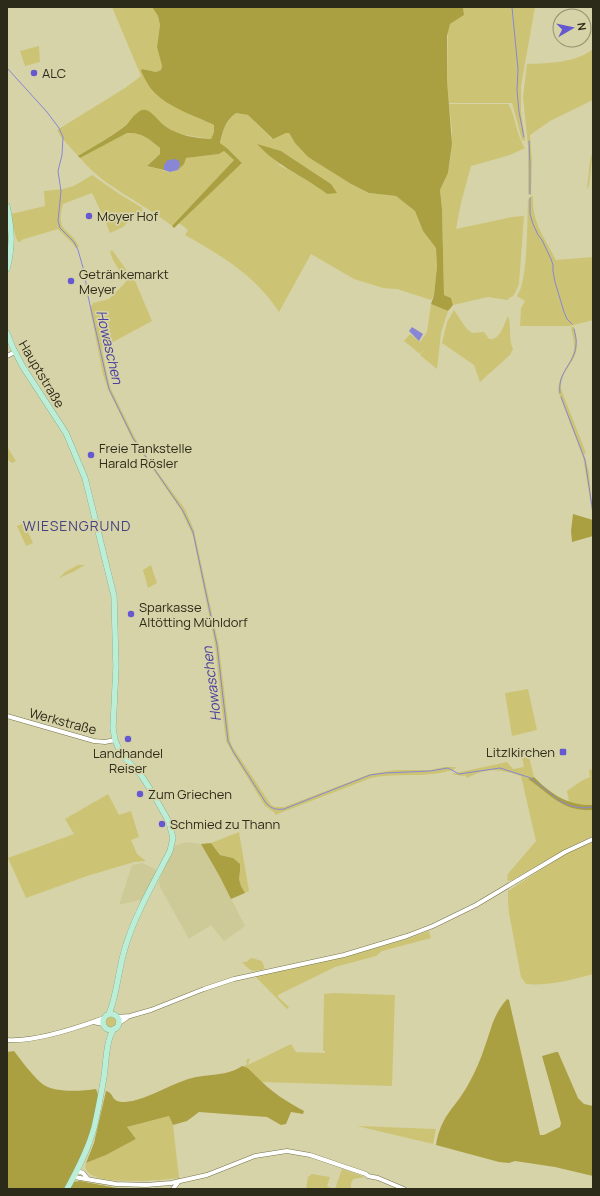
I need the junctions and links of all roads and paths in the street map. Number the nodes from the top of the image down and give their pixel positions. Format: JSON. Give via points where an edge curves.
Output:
{"nodes":[{"id":1,"x":7,"y":206,"type":"edge"},
{"id":2,"x":7,"y":270,"type":"edge"},
{"id":3,"x":7,"y":333,"type":"edge"},
{"id":4,"x":14,"y":350,"type":"junction"},
{"id":5,"x":7,"y":355,"type":"edge"},
{"id":6,"x":7,"y":716,"type":"edge"},
{"id":7,"x":115,"y":740,"type":"junction"},
{"id":8,"x":593,"y":839,"type":"edge"},
{"id":9,"x":114,"y":1015,"type":"junction"},
{"id":10,"x":130,"y":1016,"type":"junction"},
{"id":11,"x":104,"y":1018,"type":"junction"},
{"id":12,"x":89,"y":1023,"type":"junction"},
{"id":13,"x":119,"y":1023,"type":"junction"},
{"id":14,"x":105,"y":1027,"type":"junction"},
{"id":15,"x":114,"y":1030,"type":"junction"},
{"id":16,"x":7,"y":1040,"type":"edge"},
{"id":17,"x":108,"y":1047,"type":"junction"},
{"id":18,"x":81,"y":1164,"type":"junction"},
{"id":19,"x":77,"y":1171,"type":"junction"},
{"id":20,"x":83,"y":1173,"type":"junction"},
{"id":21,"x":74,"y":1177,"type":"junction"},
{"id":22,"x":88,"y":1179,"type":"junction"},
{"id":23,"x":179,"y":1181,"type":"junction"},
{"id":24,"x":161,"y":1184,"type":"junction"},
{"id":25,"x":67,"y":1189,"type":"edge"},
{"id":26,"x":161,"y":1189,"type":"edge"},
{"id":27,"x":168,"y":1189,"type":"edge"},
{"id":28,"x":173,"y":1189,"type":"edge"},
{"id":29,"x":404,"y":1189,"type":"edge"}],
"edges":[{"from":1,"to":2,"type":"main road","via":[[12,238]]},
{"from":3,"to":4,"type":"main road","name":"Hauptstraße"},
{"from":4,"to":5,"type":"street"},
{"from":4,"to":7,"type":"main road","name":"Hauptstraße","via":[[70,442],[85,478],[114,596]]},
{"from":6,"to":7,"type":"street","name":"Werkstraße","via":[[94,741]]},
{"from":7,"to":9,"type":"main road","via":[[121,754],[156,798],[170,824],[173,840],[127,940],[121,960]]},
{"from":8,"to":10,"type":"street","via":[[558,855],[476,905],[407,936],[344,955],[234,978]]},
{"from":9,"to":10,"type":"street"},
{"from":9,"to":11,"type":"main road"},
{"from":9,"to":13,"type":"main road"},
{"from":10,"to":13,"type":"street"},
{"from":11,"to":12,"type":"street"},
{"from":11,"to":14,"type":"main road"},
{"from":12,"to":14,"type":"street","via":[[95,1022]]},
{"from":12,"to":16,"type":"street","via":[[37,1038]]},
{"from":13,"to":15,"type":"main road"},
{"from":14,"to":15,"type":"main road"},
{"from":14,"to":17,"type":"main road"},
{"from":15,"to":17,"type":"main road"},
{"from":17,"to":18,"type":"main road","via":[[94,1126]]},
{"from":18,"to":19,"type":"main road"},
{"from":18,"to":20,"type":"street"},
{"from":19,"to":20,"type":"street"},
{"from":19,"to":21,"type":"main road"},
{"from":20,"to":22,"type":"street"},
{"from":21,"to":22,"type":"street"},
{"from":21,"to":25,"type":"main road"},
{"from":22,"to":24,"type":"street","via":[[116,1184]]},
{"from":23,"to":24,"type":"street"},
{"from":23,"to":28,"type":"street"},
{"from":23,"to":29,"type":"street","via":[[207,1175],[252,1157],[298,1152],[372,1174]]},
{"from":24,"to":26,"type":"street"},
{"from":24,"to":27,"type":"street"}]}
